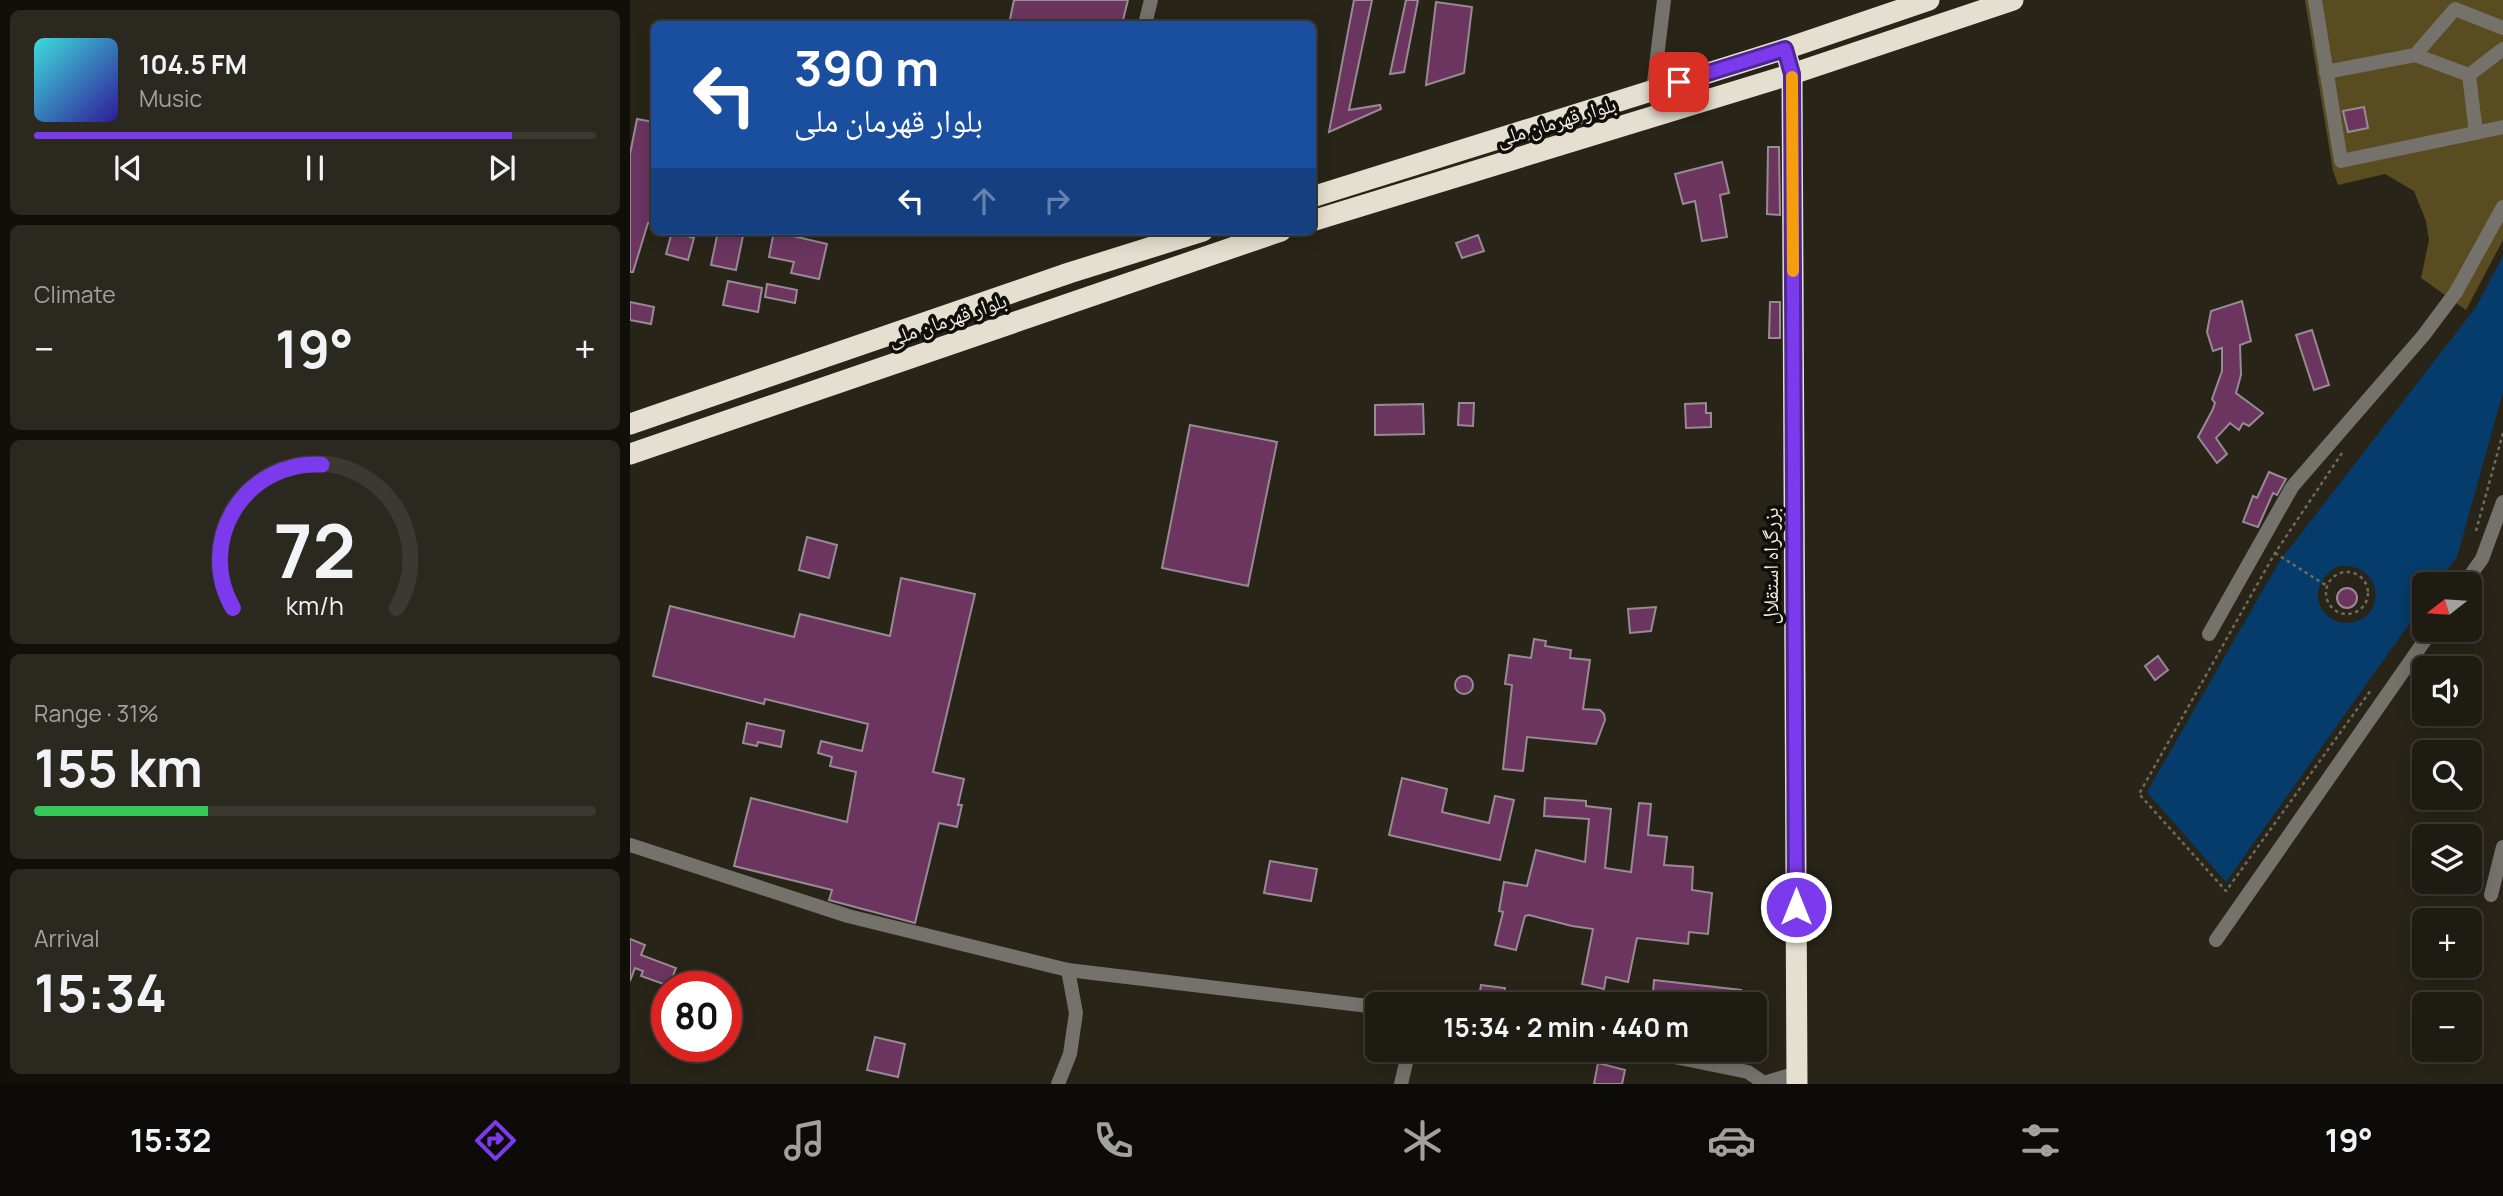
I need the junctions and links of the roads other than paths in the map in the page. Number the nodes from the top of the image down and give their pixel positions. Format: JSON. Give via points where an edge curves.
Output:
{"nodes":[{"id":1,"x":1151,"y":0,"type":"edge"},
{"id":2,"x":1664,"y":0,"type":"edge"},
{"id":3,"x":1929,"y":0,"type":"edge"},
{"id":4,"x":2013,"y":0,"type":"edge"},
{"id":5,"x":2315,"y":0,"type":"edge"},
{"id":6,"x":2454,"y":4,"type":"edge"},
{"id":7,"x":1146,"y":21,"type":"edge"},
{"id":8,"x":2503,"y":28,"type":"edge"},
{"id":9,"x":1785,"y":49,"type":"junction"},
{"id":10,"x":2503,"y":49,"type":"edge"},
{"id":11,"x":2416,"y":55,"type":"junction"},
{"id":12,"x":2326,"y":72,"type":"junction"},
{"id":13,"x":1792,"y":74,"type":"junction"},
{"id":14,"x":2469,"y":75,"type":"junction"},
{"id":15,"x":1653,"y":90,"type":"junction"},
{"id":16,"x":2503,"y":127,"type":"edge"},
{"id":17,"x":2476,"y":133,"type":"junction"},
{"id":18,"x":1316,"y":196,"type":"edge"},
{"id":19,"x":2503,"y":207,"type":"edge"},
{"id":20,"x":1316,"y":220,"type":"edge"},
{"id":21,"x":1190,"y":235,"type":"edge"},
{"id":22,"x":1269,"y":235,"type":"edge"},
{"id":23,"x":630,"y":424,"type":"edge"},
{"id":24,"x":630,"y":454,"type":"edge"},
{"id":25,"x":2503,"y":502,"type":"edge"},
{"id":26,"x":2473,"y":572,"type":"edge"},
{"id":27,"x":2209,"y":634,"type":"dead end"},
{"id":28,"x":2424,"y":642,"type":"edge"},
{"id":29,"x":630,"y":845,"type":"edge"},
{"id":30,"x":2503,"y":847,"type":"edge"},
{"id":31,"x":2491,"y":895,"type":"dead end"},
{"id":32,"x":2216,"y":940,"type":"dead end"},
{"id":33,"x":1068,"y":970,"type":"junction"},
{"id":34,"x":1365,"y":1006,"type":"edge"},
{"id":35,"x":1406,"y":1062,"type":"edge"},
{"id":36,"x":1699,"y":1062,"type":"edge"},
{"id":37,"x":1797,"y":1079,"type":"edge"},
{"id":38,"x":1058,"y":1084,"type":"edge"},
{"id":39,"x":1401,"y":1084,"type":"edge"}],
"edges":[{"from":1,"to":7,"type":"street"},
{"from":2,"to":15,"type":"street"},
{"from":3,"to":9,"type":"highway","name":"بلوار قهرمان ملی"},
{"from":4,"to":13,"type":"highway","name":"بلوار قهرمان ملی"},
{"from":5,"to":12,"type":"street"},
{"from":6,"to":8,"type":"street"},
{"from":6,"to":11,"type":"street"},
{"from":9,"to":13,"type":"highway","name":"بزرگراه استقلال"},
{"from":9,"to":15,"type":"highway","name":"بلوار قهرمان ملی"},
{"from":10,"to":14,"type":"street"},
{"from":11,"to":12,"type":"street"},
{"from":11,"to":14,"type":"street"},
{"from":12,"to":17,"type":"street","via":[[2341,161]]},
{"from":13,"to":20,"type":"highway","name":"بلوار قهرمان ملی"},
{"from":13,"to":37,"type":"highway","name":"بزرگراه استقلال"},
{"from":14,"to":17,"type":"street"},
{"from":15,"to":18,"type":"highway","name":"بلوار قهرمان ملی"},
{"from":16,"to":17,"type":"street"},
{"from":19,"to":27,"type":"street","via":[[2456,292],[2291,487]]},
{"from":21,"to":23,"type":"highway","name":"بلوار قهرمان ملی"},
{"from":22,"to":24,"type":"highway","name":"بلوار قهرمان ملی"},
{"from":25,"to":26,"type":"street"},
{"from":28,"to":32,"type":"street"},
{"from":29,"to":33,"type":"street","via":[[848,916]]},
{"from":30,"to":31,"type":"street"},
{"from":33,"to":34,"type":"street"},
{"from":33,"to":38,"type":"street","via":[[1076,1013],[1070,1054]]},
{"from":35,"to":39,"type":"street"},
{"from":36,"to":37,"type":"street","via":[[1748,1072],[1764,1083]]}]}
